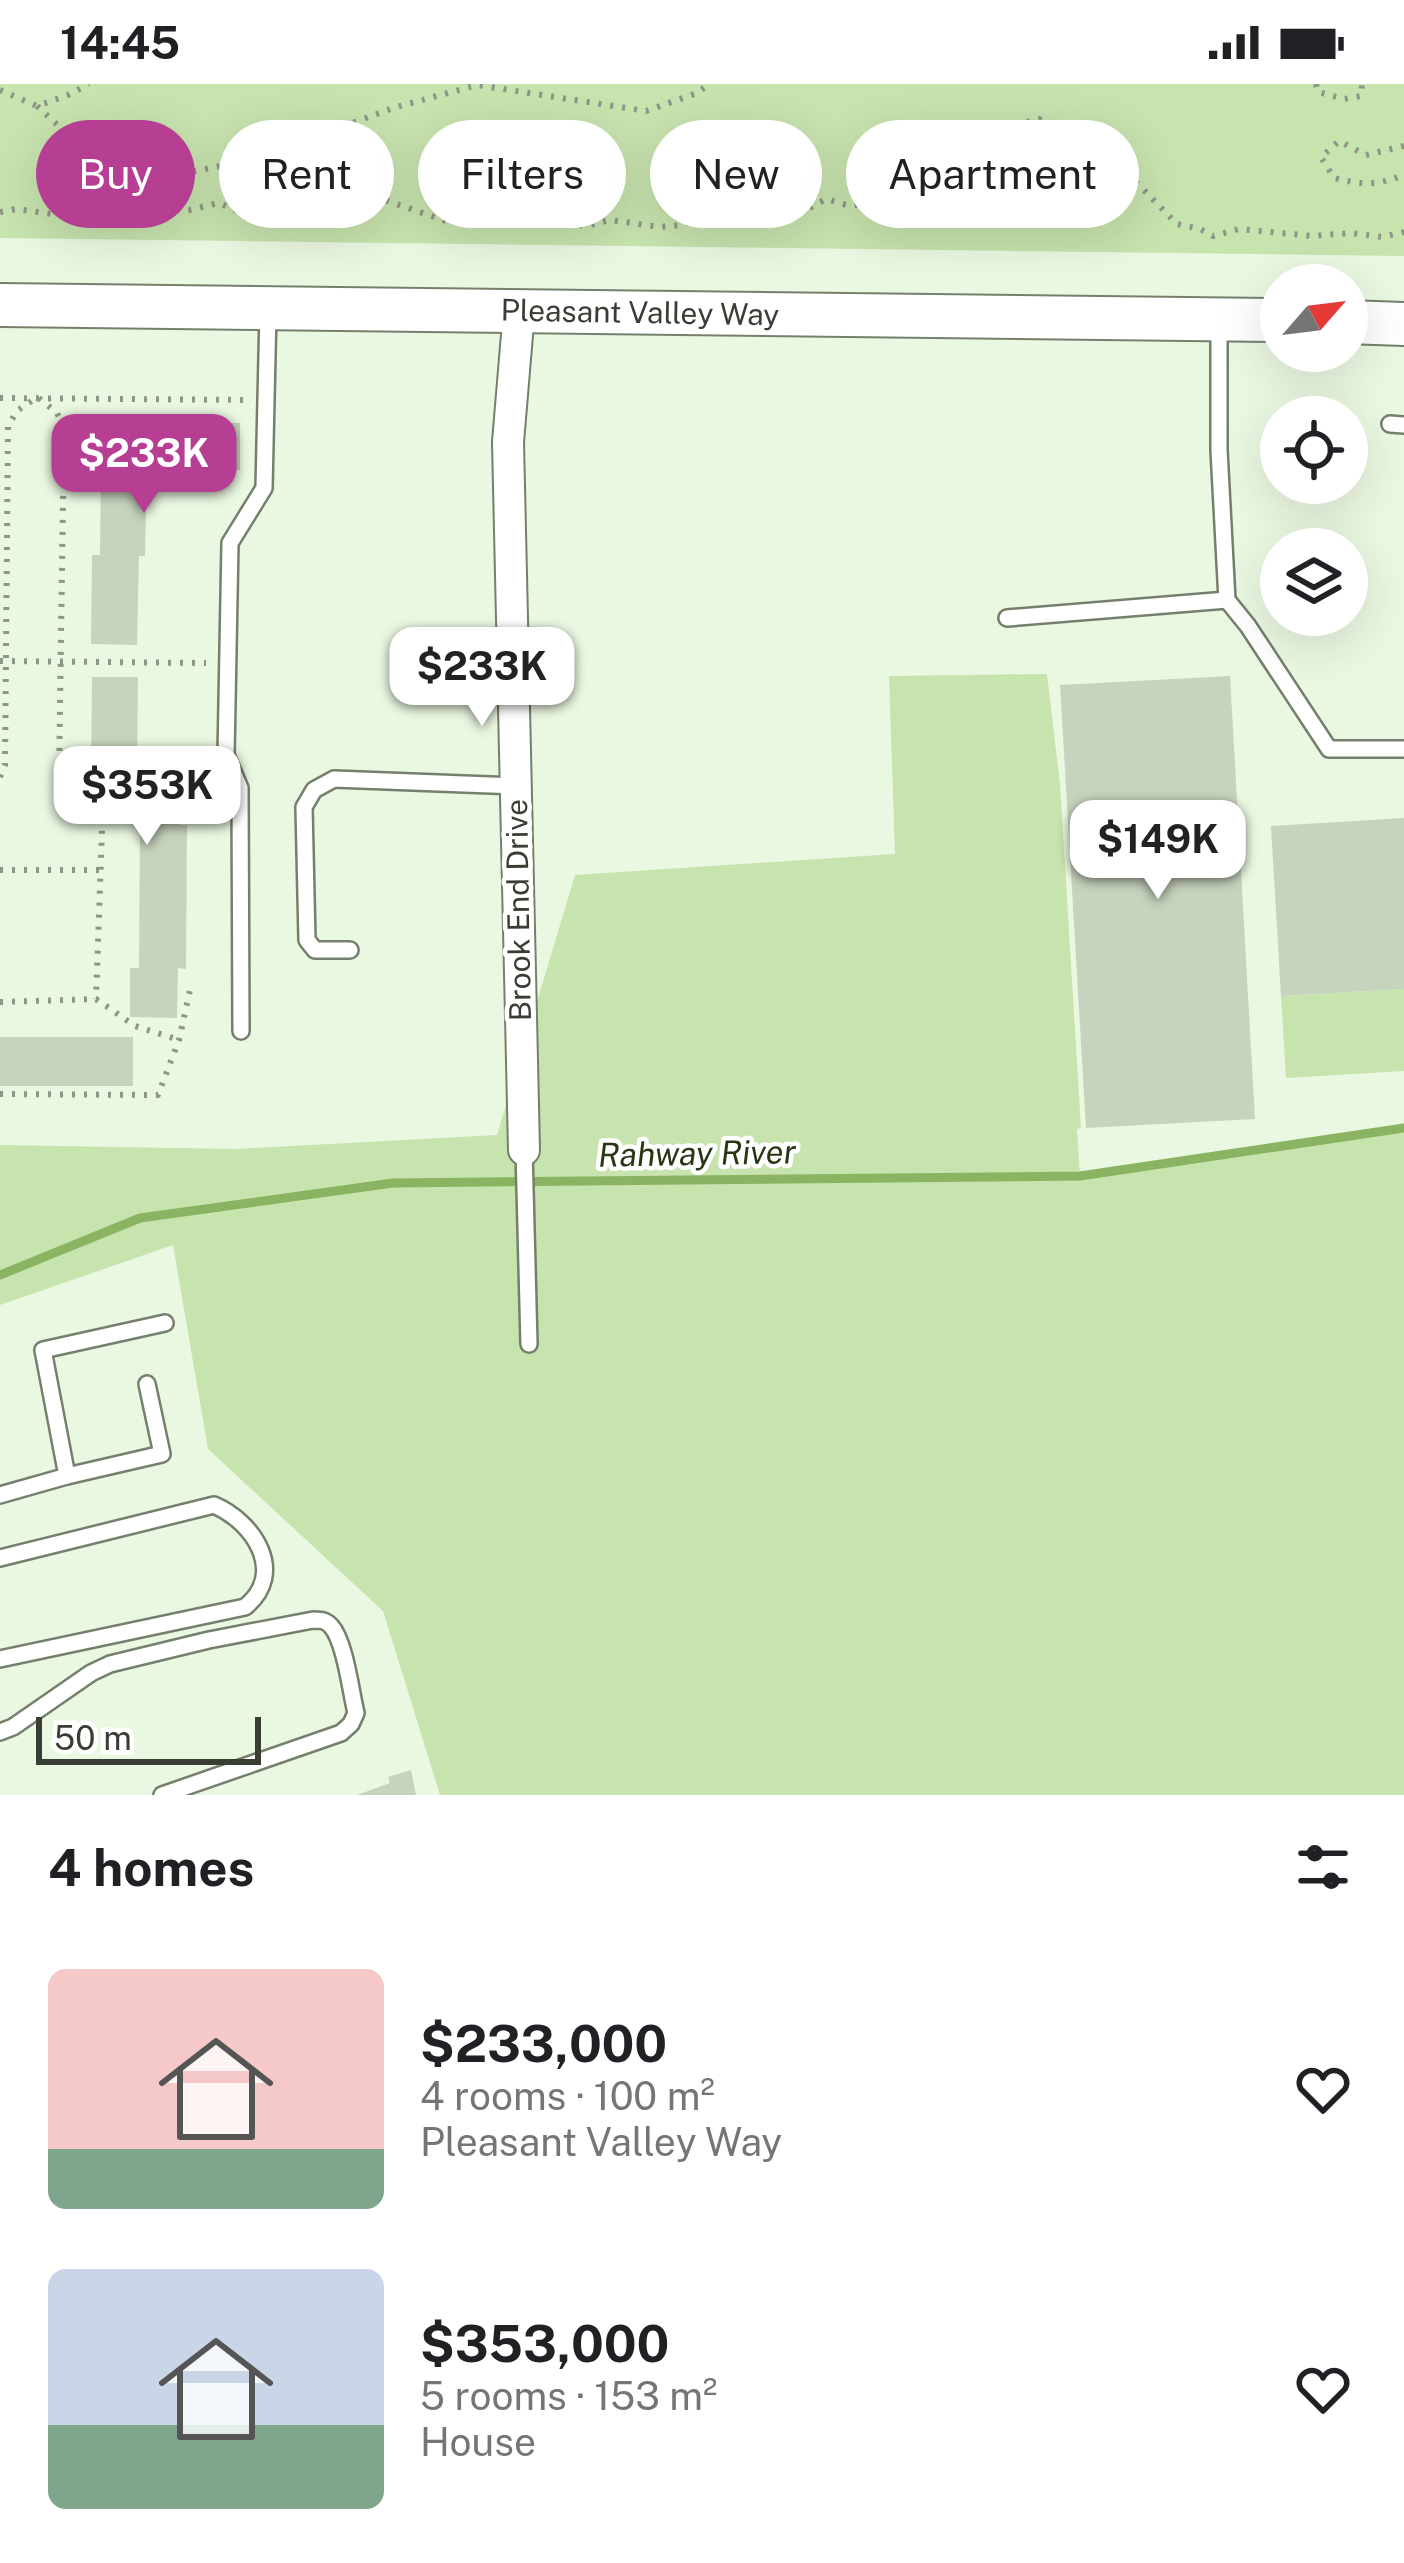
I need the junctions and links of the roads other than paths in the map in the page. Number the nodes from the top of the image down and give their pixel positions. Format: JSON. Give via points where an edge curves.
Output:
{"nodes":[{"id":1,"x":0,"y":305,"type":"edge"},
{"id":2,"x":268,"y":308,"type":"junction"},
{"id":3,"x":519,"y":311,"type":"junction"},
{"id":4,"x":1219,"y":320,"type":"junction"},
{"id":5,"x":1260,"y":320,"type":"edge"},
{"id":6,"x":1368,"y":323,"type":"edge"},
{"id":7,"x":1404,"y":324,"type":"edge"},
{"id":8,"x":1227,"y":600,"type":"junction"},
{"id":9,"x":1007,"y":618,"type":"dead end"},
{"id":10,"x":1404,"y":749,"type":"edge"},
{"id":11,"x":517,"y":786,"type":"junction"},
{"id":12,"x":350,"y":950,"type":"dead end"},
{"id":13,"x":241,"y":1030,"type":"dead end"},
{"id":14,"x":524,"y":1150,"type":"joint"},
{"id":15,"x":165,"y":1323,"type":"dead end"},
{"id":16,"x":529,"y":1344,"type":"dead end"},
{"id":17,"x":147,"y":1384,"type":"dead end"},
{"id":18,"x":67,"y":1476,"type":"junction"},
{"id":19,"x":0,"y":1495,"type":"edge"},
{"id":20,"x":0,"y":1558,"type":"edge"},
{"id":21,"x":0,"y":1659,"type":"edge"},
{"id":22,"x":0,"y":1732,"type":"edge"},
{"id":23,"x":162,"y":1795,"type":"edge"}],
"edges":[{"from":1,"to":2,"type":"main road","name":"Pleasant Valley Way"},
{"from":2,"to":3,"type":"main road","name":"Pleasant Valley Way"},
{"from":2,"to":13,"type":"lane","via":[[264,488],[230,543],[226,754],[240,788]]},
{"from":3,"to":4,"type":"main road","name":"Pleasant Valley Way"},
{"from":3,"to":11,"type":"street","name":"Brook End Drive","via":[[508,442]]},
{"from":4,"to":5,"type":"main road","name":"Pleasant Valley Way"},
{"from":4,"to":8,"type":"lane"},
{"from":6,"to":7,"type":"main road"},
{"from":8,"to":9,"type":"lane"},
{"from":8,"to":10,"type":"lane","via":[[1329,749]]},
{"from":11,"to":12,"type":"lane","via":[[334,779],[314,790],[304,806],[307,940],[315,950]]},
{"from":11,"to":14,"type":"street","name":"Brook End Drive"},
{"from":14,"to":16,"type":"lane"},
{"from":15,"to":18,"type":"lane","via":[[44,1350]]},
{"from":17,"to":18,"type":"lane","via":[[161,1454]]},
{"from":18,"to":19,"type":"lane"},
{"from":20,"to":21,"type":"lane","via":[[214,1505],[253,1534],[264,1567],[258,1595],[245,1607]]},
{"from":22,"to":23,"type":"lane","via":[[110,1664],[313,1620],[328,1624],[356,1713],[351,1724]]}]}
